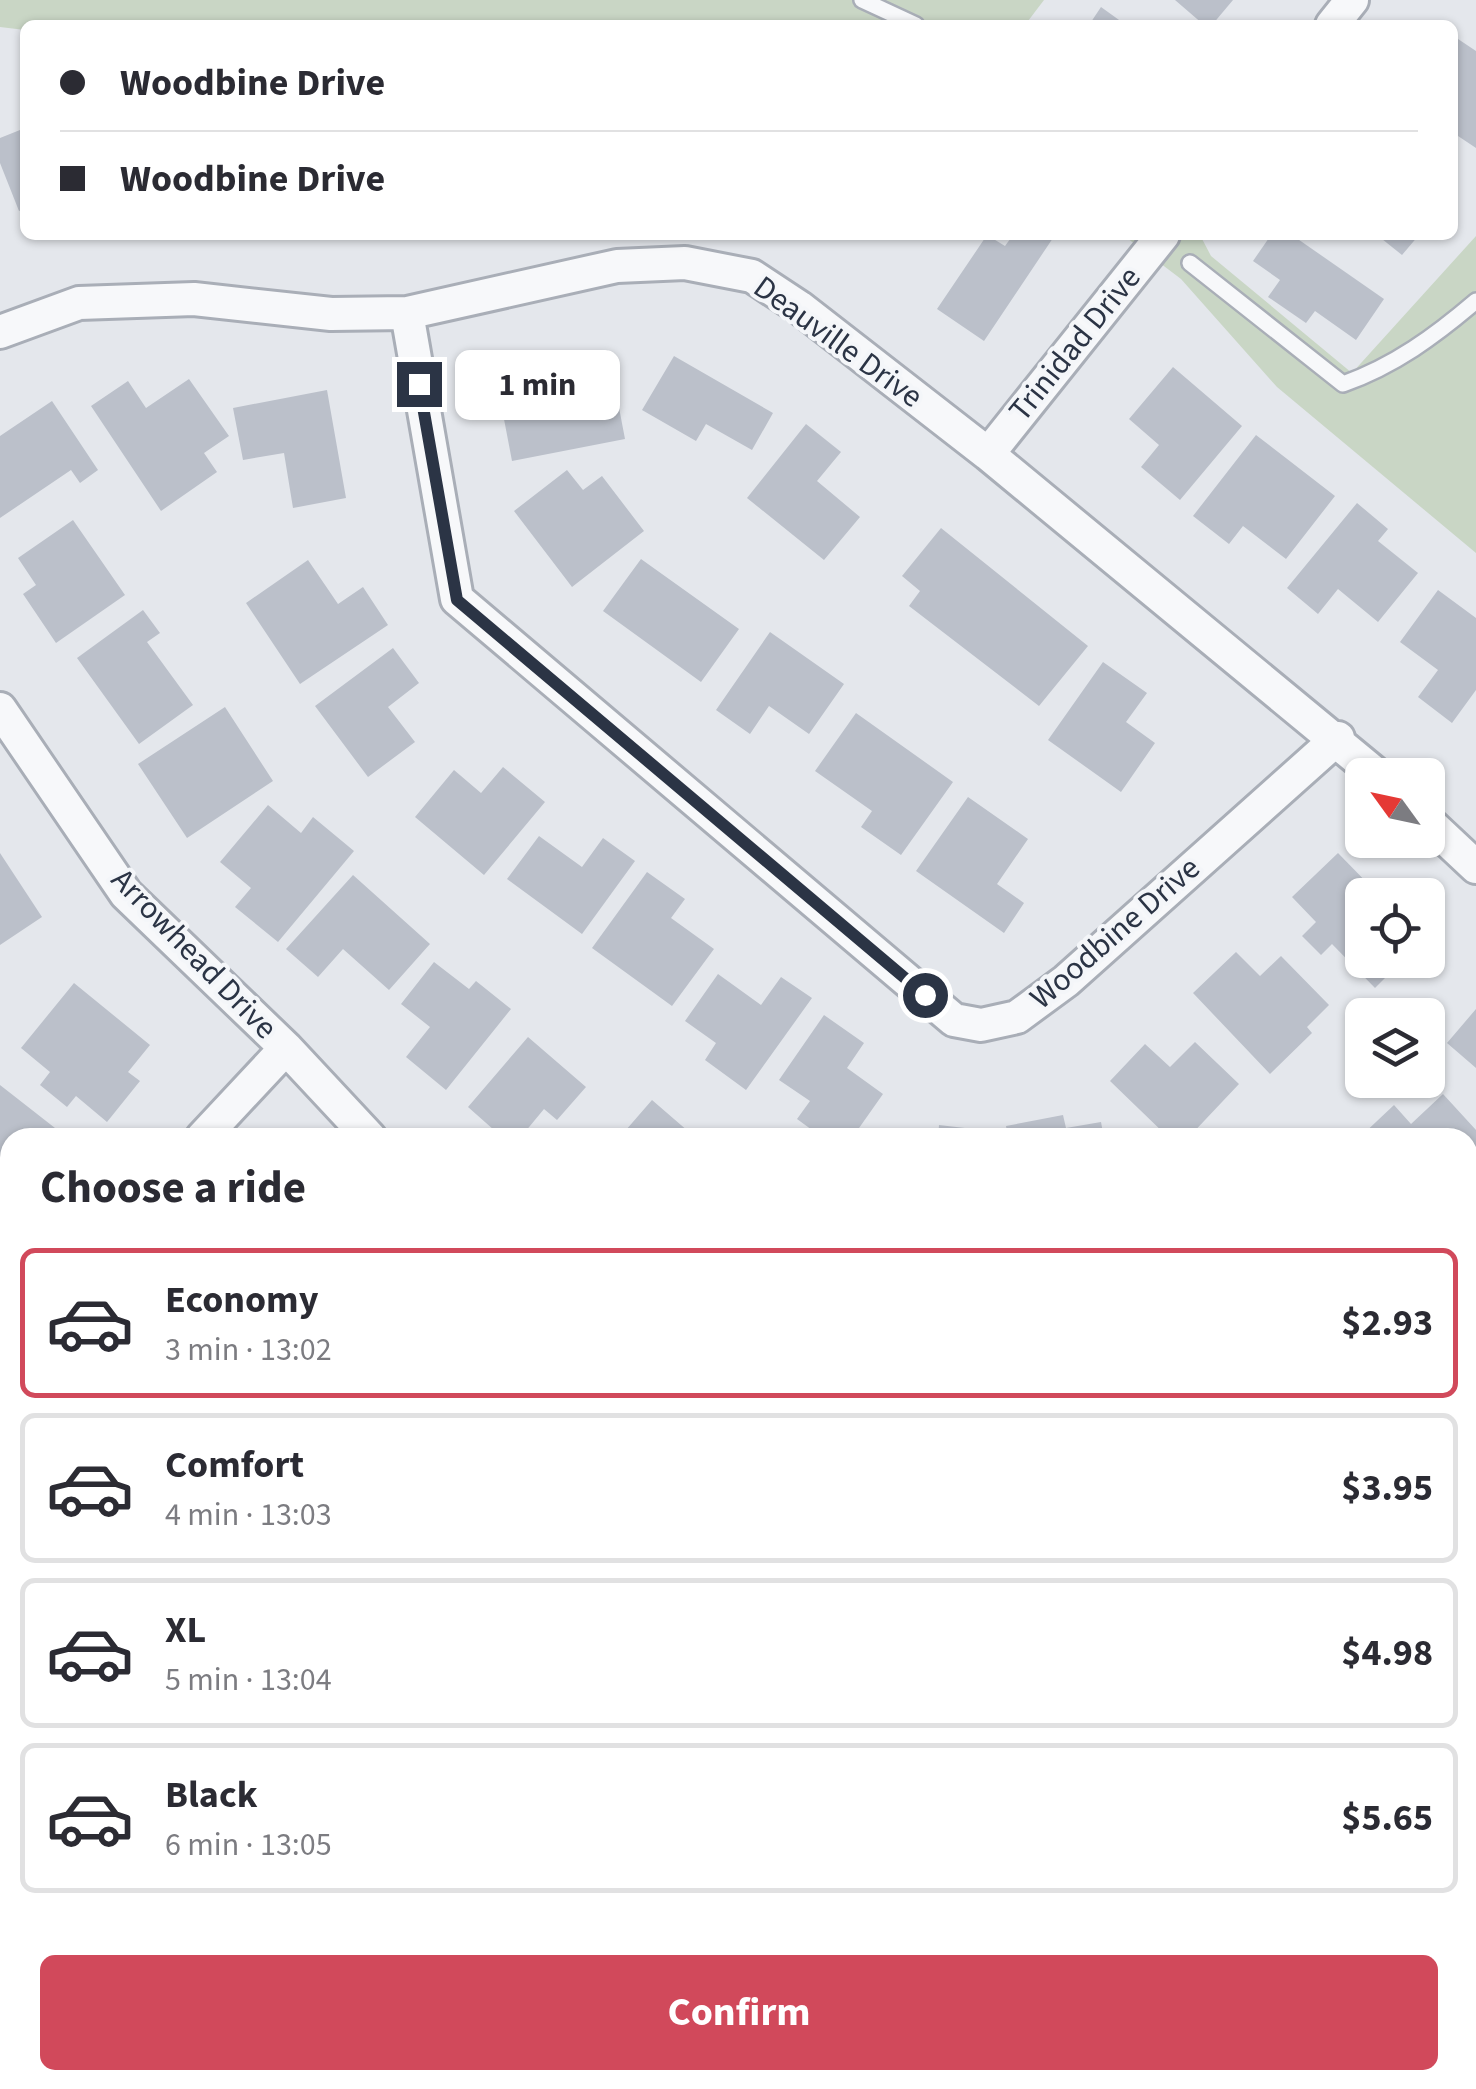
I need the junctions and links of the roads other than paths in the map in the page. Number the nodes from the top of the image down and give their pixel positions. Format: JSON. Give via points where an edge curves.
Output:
{"nodes":[{"id":1,"x":862,"y":0,"type":"edge"},
{"id":2,"x":1352,"y":0,"type":"edge"},
{"id":3,"x":905,"y":20,"type":"edge"},
{"id":4,"x":1336,"y":20,"type":"edge"},
{"id":5,"x":1159,"y":240,"type":"edge"},
{"id":6,"x":1190,"y":262,"type":"dead end"},
{"id":7,"x":1476,"y":301,"type":"edge"},
{"id":8,"x":407,"y":313,"type":"junction"},
{"id":9,"x":0,"y":332,"type":"edge"},
{"id":10,"x":988,"y":454,"type":"junction"},
{"id":11,"x":5,"y":729,"type":"edge"},
{"id":12,"x":1338,"y":738,"type":"junction"},
{"id":13,"x":1359,"y":758,"type":"edge"},
{"id":14,"x":1445,"y":838,"type":"edge"},
{"id":15,"x":1476,"y":868,"type":"edge"},
{"id":16,"x":286,"y":1048,"type":"junction"},
{"id":17,"x":211,"y":1128,"type":"edge"},
{"id":18,"x":361,"y":1128,"type":"edge"}],
"edges":[{"from":1,"to":3,"type":"lane"},
{"from":2,"to":4,"type":"street"},
{"from":5,"to":10,"type":"street","name":"Trinidad Drive"},
{"from":6,"to":7,"type":"lane","via":[[1343,384],[1427,342]]},
{"from":8,"to":9,"type":"street","name":"Deauville Drive","via":[[331,314],[194,299],[79,303]]},
{"from":8,"to":10,"type":"street","name":"Deauville Drive","via":[[618,266],[685,263],[752,276]]},
{"from":8,"to":12,"type":"street","name":"Woodbine Drive","via":[[457,600],[954,1020],[980,1026],[1017,1017]]},
{"from":10,"to":12,"type":"street","name":"Deauville Drive"},
{"from":11,"to":16,"type":"street","name":"Arrowhead Drive","via":[[126,894]]},
{"from":12,"to":13,"type":"street","name":"Deauville Drive"},
{"from":14,"to":15,"type":"street"},
{"from":16,"to":17,"type":"street"},
{"from":16,"to":18,"type":"street","name":"Arrowhead Drive"}]}
